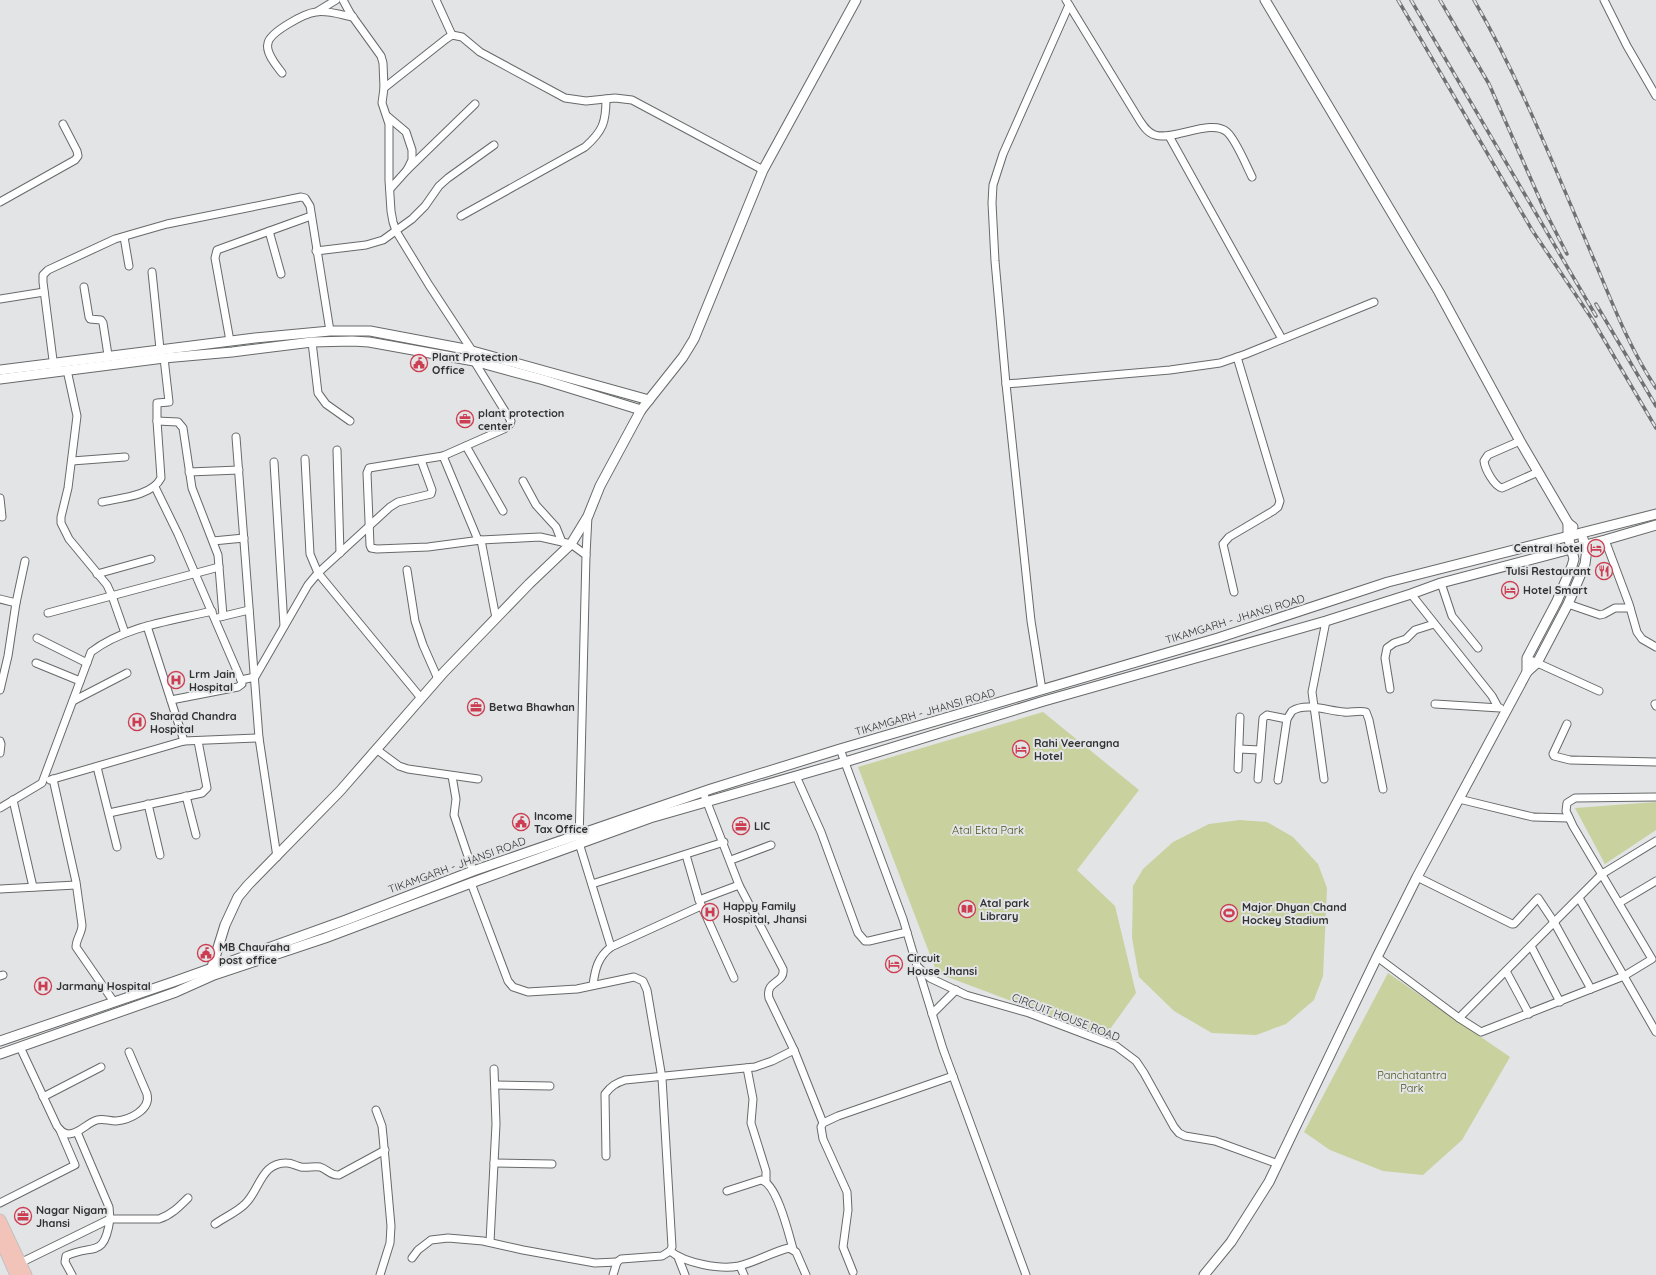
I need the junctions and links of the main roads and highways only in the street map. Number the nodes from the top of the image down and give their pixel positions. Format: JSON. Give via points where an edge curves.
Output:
{"nodes":[{"id":1,"x":0,"y":1220,"type":"edge"},
{"id":2,"x":0,"y":1239,"type":"edge"},
{"id":3,"x":16,"y":1275,"type":"edge"},
{"id":4,"x":26,"y":1275,"type":"edge"}],
"edges":[{"from":1,"to":4,"type":"main road"},
{"from":2,"to":3,"type":"main road"}]}
